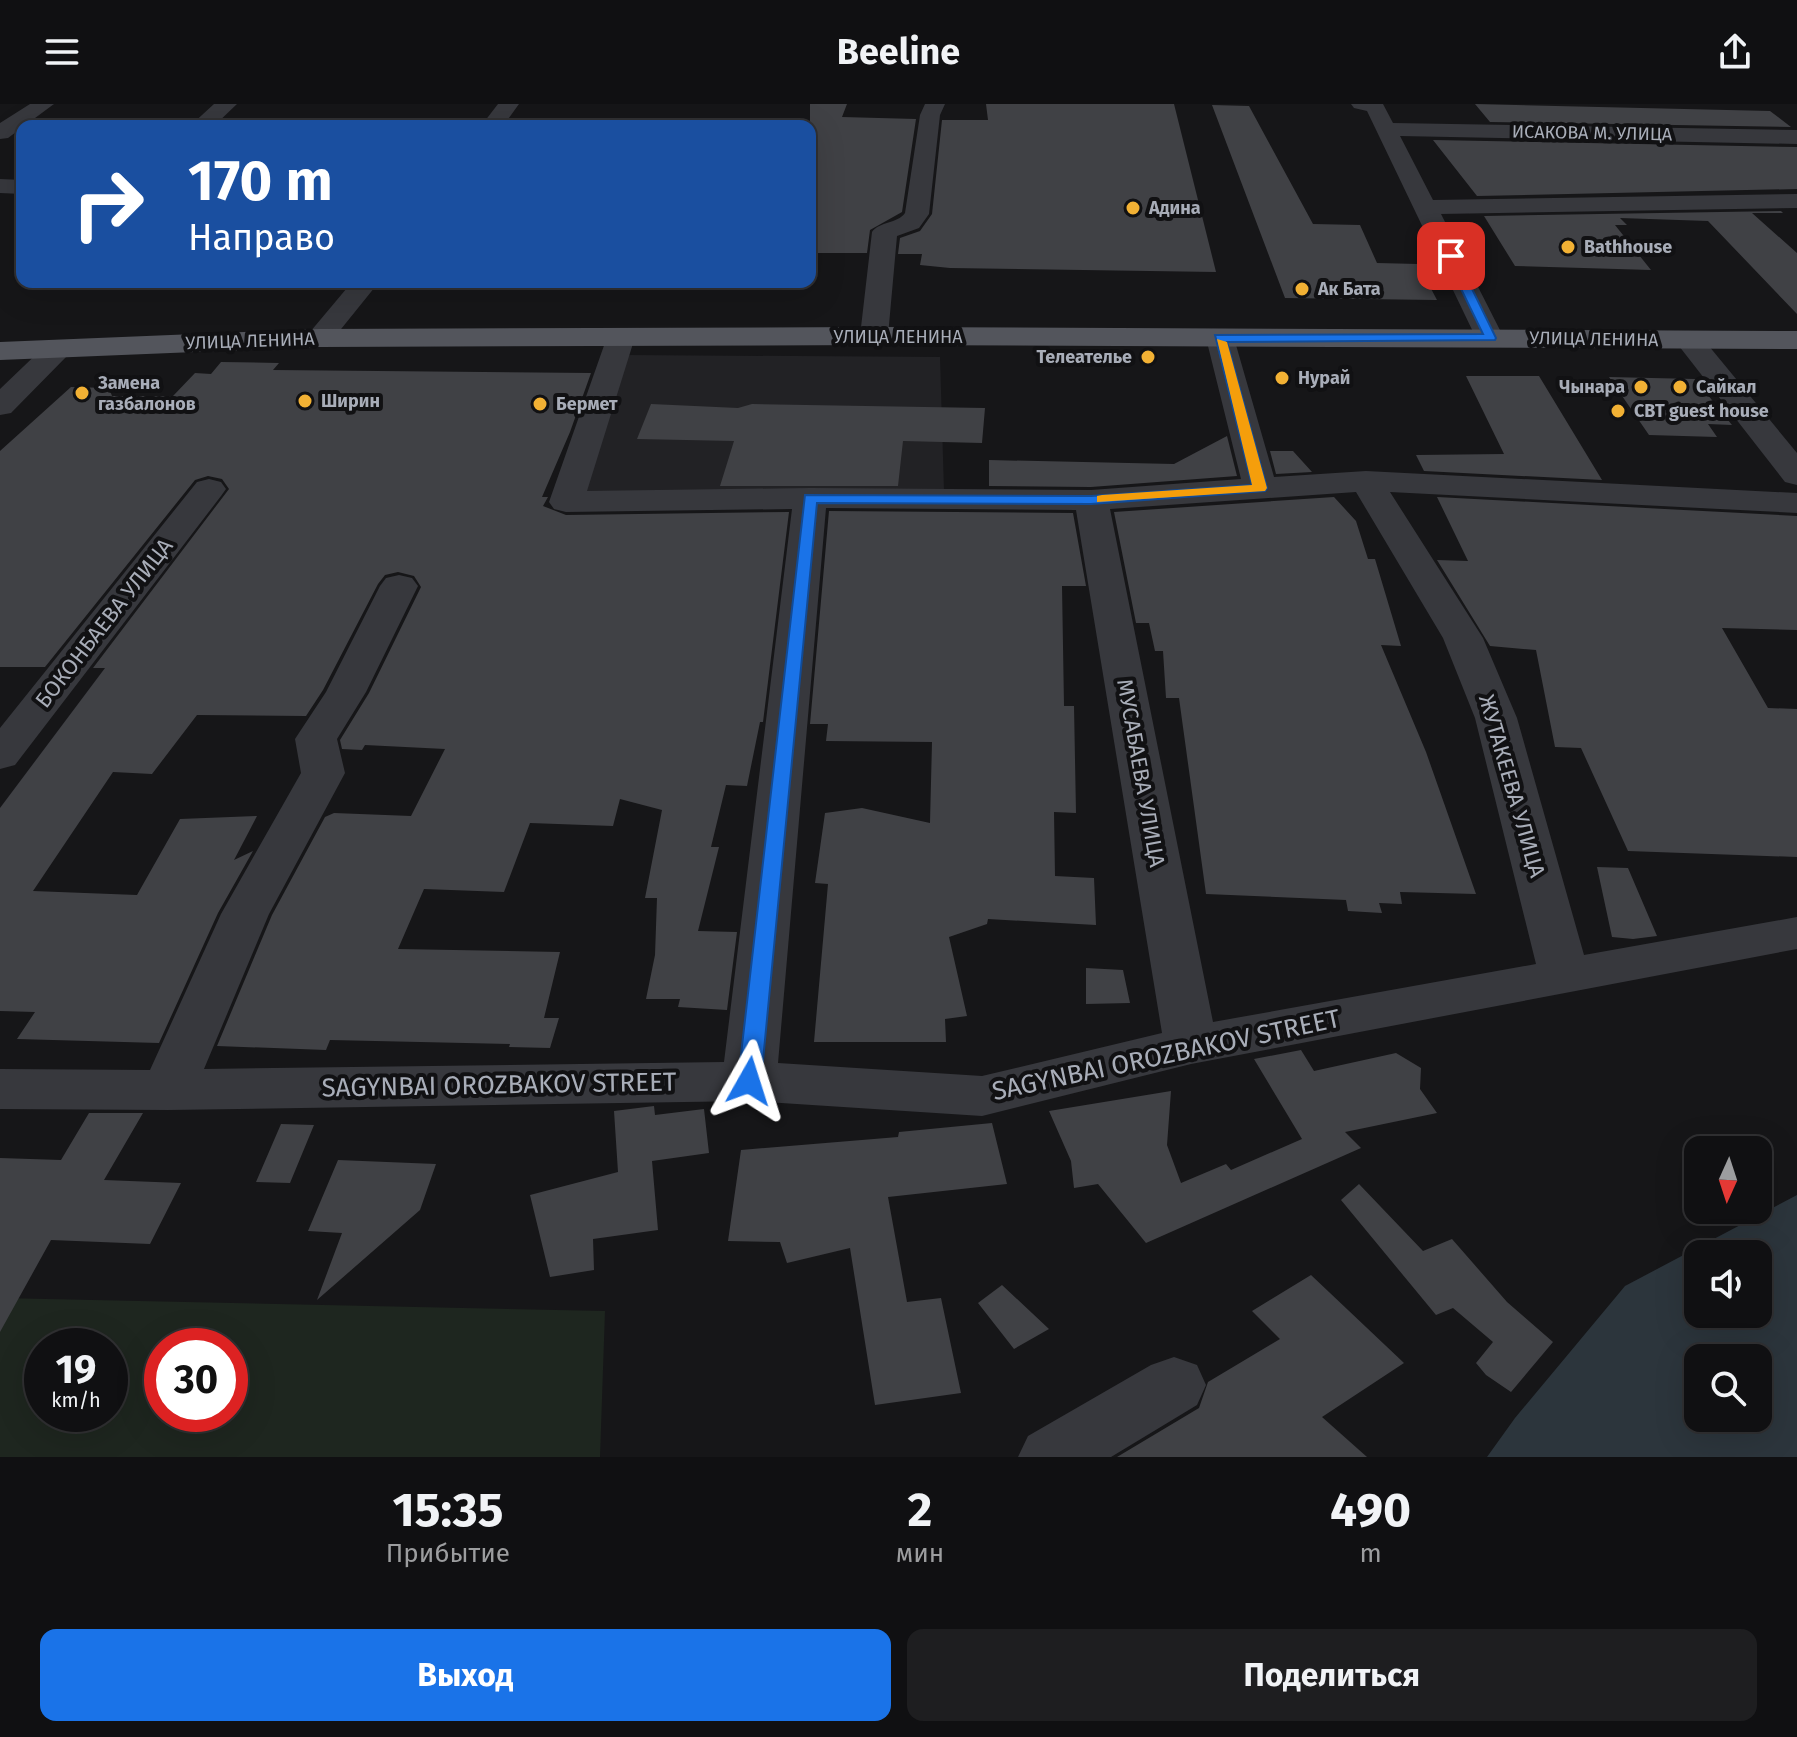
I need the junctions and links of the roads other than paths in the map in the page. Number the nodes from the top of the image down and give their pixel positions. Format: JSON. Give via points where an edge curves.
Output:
{"nodes":[{"id":1,"x":44,"y":104,"type":"edge"},
{"id":2,"x":227,"y":104,"type":"edge"},
{"id":3,"x":509,"y":104,"type":"edge"},
{"id":4,"x":935,"y":104,"type":"edge"},
{"id":5,"x":1372,"y":105,"type":"edge"},
{"id":6,"x":20,"y":120,"type":"edge"},
{"id":7,"x":208,"y":120,"type":"edge"},
{"id":8,"x":497,"y":120,"type":"edge"},
{"id":9,"x":1386,"y":129,"type":"junction"},
{"id":10,"x":1797,"y":137,"type":"edge"},
{"id":11,"x":1797,"y":201,"type":"edge"},
{"id":12,"x":1426,"y":207,"type":"junction"},
{"id":13,"x":361,"y":288,"type":"edge"},
{"id":14,"x":874,"y":336,"type":"junction"},
{"id":15,"x":621,"y":337,"type":"junction"},
{"id":16,"x":319,"y":338,"type":"junction"},
{"id":17,"x":1220,"y":338,"type":"junction"},
{"id":18,"x":1490,"y":338,"type":"junction"},
{"id":19,"x":1689,"y":340,"type":"junction"},
{"id":20,"x":1797,"y":340,"type":"edge"},
{"id":21,"x":58,"y":349,"type":"junction"},
{"id":22,"x":0,"y":351,"type":"edge"},
{"id":23,"x":0,"y":406,"type":"edge"},
{"id":24,"x":1797,"y":475,"type":"edge"},
{"id":25,"x":1366,"y":481,"type":"junction"},
{"id":26,"x":1260,"y":488,"type":"junction"},
{"id":27,"x":209,"y":489,"type":"dead end"},
{"id":28,"x":810,"y":498,"type":"junction"},
{"id":29,"x":1091,"y":500,"type":"junction"},
{"id":30,"x":1797,"y":503,"type":"edge"},
{"id":31,"x":399,"y":586,"type":"dead end"},
{"id":32,"x":0,"y":756,"type":"edge"},
{"id":33,"x":1797,"y":933,"type":"edge"},
{"id":34,"x":1564,"y":975,"type":"junction"},
{"id":35,"x":1191,"y":1045,"type":"junction"},
{"id":36,"x":749,"y":1081,"type":"junction"},
{"id":37,"x":0,"y":1089,"type":"edge"},
{"id":38,"x":168,"y":1090,"type":"junction"},
{"id":39,"x":1174,"y":1385,"type":"dead end"},
{"id":40,"x":1052,"y":1457,"type":"edge"}],
"edges":[{"from":1,"to":6,"type":"street"},
{"from":2,"to":7,"type":"street"},
{"from":3,"to":8,"type":"street"},
{"from":4,"to":14,"type":"street","via":[[917,214],[910,223],[885,232]]},
{"from":5,"to":9,"type":"street"},
{"from":9,"to":10,"type":"street","name":"ИСАКОВА М. УЛИЦА"},
{"from":9,"to":12,"type":"street"},
{"from":11,"to":12,"type":"street"},
{"from":12,"to":18,"type":"street"},
{"from":13,"to":16,"type":"street"},
{"from":14,"to":15,"type":"main road","name":"УЛИЦА ЛЕНИНА"},
{"from":14,"to":17,"type":"main road","name":"УЛИЦА ЛЕНИНА"},
{"from":15,"to":16,"type":"main road","name":"УЛИЦА ЛЕНИНА"},
{"from":15,"to":28,"type":"street","via":[[566,502]]},
{"from":16,"to":21,"type":"main road","name":"УЛИЦА ЛЕНИНА"},
{"from":17,"to":18,"type":"main road","name":"УЛИЦА ЛЕНИНА"},
{"from":17,"to":26,"type":"street"},
{"from":18,"to":19,"type":"main road","name":"УЛИЦА ЛЕНИНА"},
{"from":19,"to":20,"type":"main road","name":"УЛИЦА ЛЕНИНА"},
{"from":19,"to":24,"type":"street"},
{"from":21,"to":22,"type":"main road","name":"УЛИЦА ЛЕНИНА"},
{"from":21,"to":23,"type":"street"},
{"from":25,"to":26,"type":"street"},
{"from":25,"to":30,"type":"street"},
{"from":25,"to":34,"type":"street","name":"ЖУТАКЕЕВА УЛИЦА","via":[[1463,638],[1496,718]]},
{"from":26,"to":29,"type":"street"},
{"from":27,"to":32,"type":"street","name":"БОКОНБАЕВА УЛИЦА"},
{"from":28,"to":29,"type":"street"},
{"from":28,"to":36,"type":"street"},
{"from":29,"to":35,"type":"street","name":"МУСАБАЕВА УЛИЦА"},
{"from":31,"to":38,"type":"street","via":[[316,739],[323,773],[245,914]]},
{"from":33,"to":34,"type":"street","name":"SAGYNBAI OROZBAKOV STREET"},
{"from":34,"to":35,"type":"street","name":"SAGYNBAI OROZBAKOV STREET"},
{"from":35,"to":36,"type":"street","name":"SAGYNBAI OROZBAKOV STREET","via":[[982,1096]]},
{"from":36,"to":38,"type":"street","name":"SAGYNBAI OROZBAKOV STREET"},
{"from":37,"to":38,"type":"street","name":"SAGYNBAI OROZBAKOV STREET"},
{"from":39,"to":40,"type":"street"}]}
